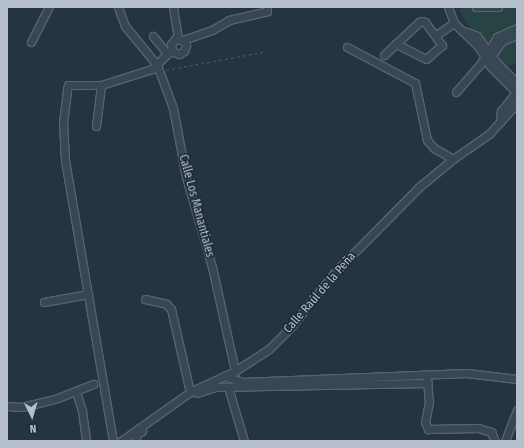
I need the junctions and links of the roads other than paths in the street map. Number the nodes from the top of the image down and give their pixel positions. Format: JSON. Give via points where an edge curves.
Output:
{"nodes":[{"id":1,"x":49,"y":7,"type":"edge"},
{"id":2,"x":118,"y":7,"type":"edge"},
{"id":3,"x":173,"y":7,"type":"edge"},
{"id":4,"x":267,"y":7,"type":"edge"},
{"id":5,"x":448,"y":7,"type":"edge"},
{"id":6,"x":476,"y":7,"type":"edge"},
{"id":7,"x":498,"y":7,"type":"edge"},
{"id":8,"x":454,"y":23,"type":"junction"},
{"id":9,"x":517,"y":28,"type":"edge"},
{"id":10,"x":436,"y":35,"type":"junction"},
{"id":11,"x":517,"y":35,"type":"edge"},
{"id":12,"x":153,"y":36,"type":"dead end"},
{"id":13,"x":181,"y":39,"type":"junction"},
{"id":14,"x":31,"y":42,"type":"dead end"},
{"id":15,"x":396,"y":44,"type":"junction"},
{"id":16,"x":347,"y":47,"type":"dead end"},
{"id":17,"x":169,"y":51,"type":"junction"},
{"id":18,"x":384,"y":55,"type":"dead end"},
{"id":19,"x":486,"y":58,"type":"junction"},
{"id":20,"x":158,"y":68,"type":"junction"},
{"id":21,"x":505,"y":76,"type":"junction"},
{"id":22,"x":517,"y":83,"type":"edge"},
{"id":23,"x":101,"y":85,"type":"junction"},
{"id":24,"x":517,"y":91,"type":"edge"},
{"id":25,"x":456,"y":92,"type":"dead end"},
{"id":26,"x":517,"y":103,"type":"edge"},
{"id":27,"x":500,"y":122,"type":"junction"},
{"id":28,"x":96,"y":126,"type":"dead end"},
{"id":29,"x":453,"y":159,"type":"junction"},
{"id":30,"x":88,"y":294,"type":"junction"},
{"id":31,"x":145,"y":299,"type":"dead end"},
{"id":32,"x":44,"y":302,"type":"dead end"},
{"id":33,"x":235,"y":371,"type":"junction"},
{"id":34,"x":426,"y":375,"type":"junction"},
{"id":35,"x":224,"y":376,"type":"junction"},
{"id":36,"x":517,"y":379,"type":"edge"},
{"id":37,"x":428,"y":383,"type":"junction"},
{"id":38,"x":93,"y":384,"type":"dead end"},
{"id":39,"x":228,"y":387,"type":"junction"},
{"id":40,"x":76,"y":392,"type":"junction"},
{"id":41,"x":190,"y":392,"type":"junction"},
{"id":42,"x":7,"y":406,"type":"edge"},
{"id":43,"x":517,"y":410,"type":"edge"},
{"id":44,"x":86,"y":441,"type":"edge"},
{"id":45,"x":113,"y":441,"type":"edge"},
{"id":46,"x":121,"y":441,"type":"edge"},
{"id":47,"x":135,"y":441,"type":"edge"},
{"id":48,"x":244,"y":441,"type":"edge"},
{"id":49,"x":495,"y":441,"type":"edge"},
{"id":50,"x":505,"y":441,"type":"edge"}],
"edges":[{"from":1,"to":14,"type":"street"},
{"from":2,"to":20,"type":"street","name":"Calle Los Manantiales","via":[[125,26]]},
{"from":3,"to":13,"type":"street"},
{"from":4,"to":13,"type":"street","via":[[267,11],[229,20],[212,30]]},
{"from":5,"to":8,"type":"street"},
{"from":6,"to":7,"type":"street"},
{"from":8,"to":10,"type":"street"},
{"from":8,"to":19,"type":"street"},
{"from":9,"to":19,"type":"street","via":[[498,38]]},
{"from":10,"to":15,"type":"street","via":[[421,21]]},
{"from":10,"to":15,"type":"street","via":[[442,47],[428,59]]},
{"from":11,"to":19,"type":"street","via":[[502,41]]},
{"from":12,"to":17,"type":"street"},
{"from":13,"to":17,"type":"street","via":[[173,41]]},
{"from":13,"to":17,"type":"street","via":[[186,48],[182,53]]},
{"from":15,"to":18,"type":"street"},
{"from":16,"to":29,"type":"street","via":[[415,83],[427,140],[434,148]]},
{"from":17,"to":20,"type":"street"},
{"from":19,"to":21,"type":"street"},
{"from":19,"to":25,"type":"street"},
{"from":20,"to":23,"type":"street"},
{"from":20,"to":33,"type":"street","name":"Calle Los Manantiales","via":[[176,118],[186,177],[212,267]]},
{"from":21,"to":22,"type":"street"},
{"from":21,"to":24,"type":"street"},
{"from":23,"to":28,"type":"street"},
{"from":23,"to":30,"type":"street","via":[[68,85],[63,123],[65,160]]},
{"from":24,"to":27,"type":"street","via":[[501,111]]},
{"from":26,"to":27,"type":"street","name":"Calle Raúl de la Peña"},
{"from":27,"to":29,"type":"street","name":"Calle Raúl de la Peña","via":[[481,140]]},
{"from":29,"to":33,"type":"street","name":"Calle Raúl de la Peña","via":[[418,187],[334,273],[281,338]]},
{"from":30,"to":32,"type":"street"},
{"from":30,"to":45,"type":"street"},
{"from":31,"to":41,"type":"street","via":[[172,308]]},
{"from":33,"to":35,"type":"street","name":"Calle Raúl de la Peña"},
{"from":34,"to":35,"type":"street","via":[[242,382]]},
{"from":34,"to":36,"type":"street","via":[[467,373]]},
{"from":34,"to":37,"type":"street"},
{"from":35,"to":41,"type":"street","name":"Calle Raúl de la Peña"},
{"from":37,"to":39,"type":"street"},
{"from":37,"to":49,"type":"street","via":[[429,402],[425,422],[428,429],[478,428],[491,432]]},
{"from":38,"to":40,"type":"street"},
{"from":39,"to":47,"type":"street","via":[[208,388],[195,394],[137,434]]},
{"from":39,"to":48,"type":"street"},
{"from":40,"to":42,"type":"street","via":[[37,404]]},
{"from":40,"to":44,"type":"street","via":[[82,411]]},
{"from":41,"to":46,"type":"street","name":"Calle Raúl de la Peña"},
{"from":43,"to":50,"type":"street"}]}
